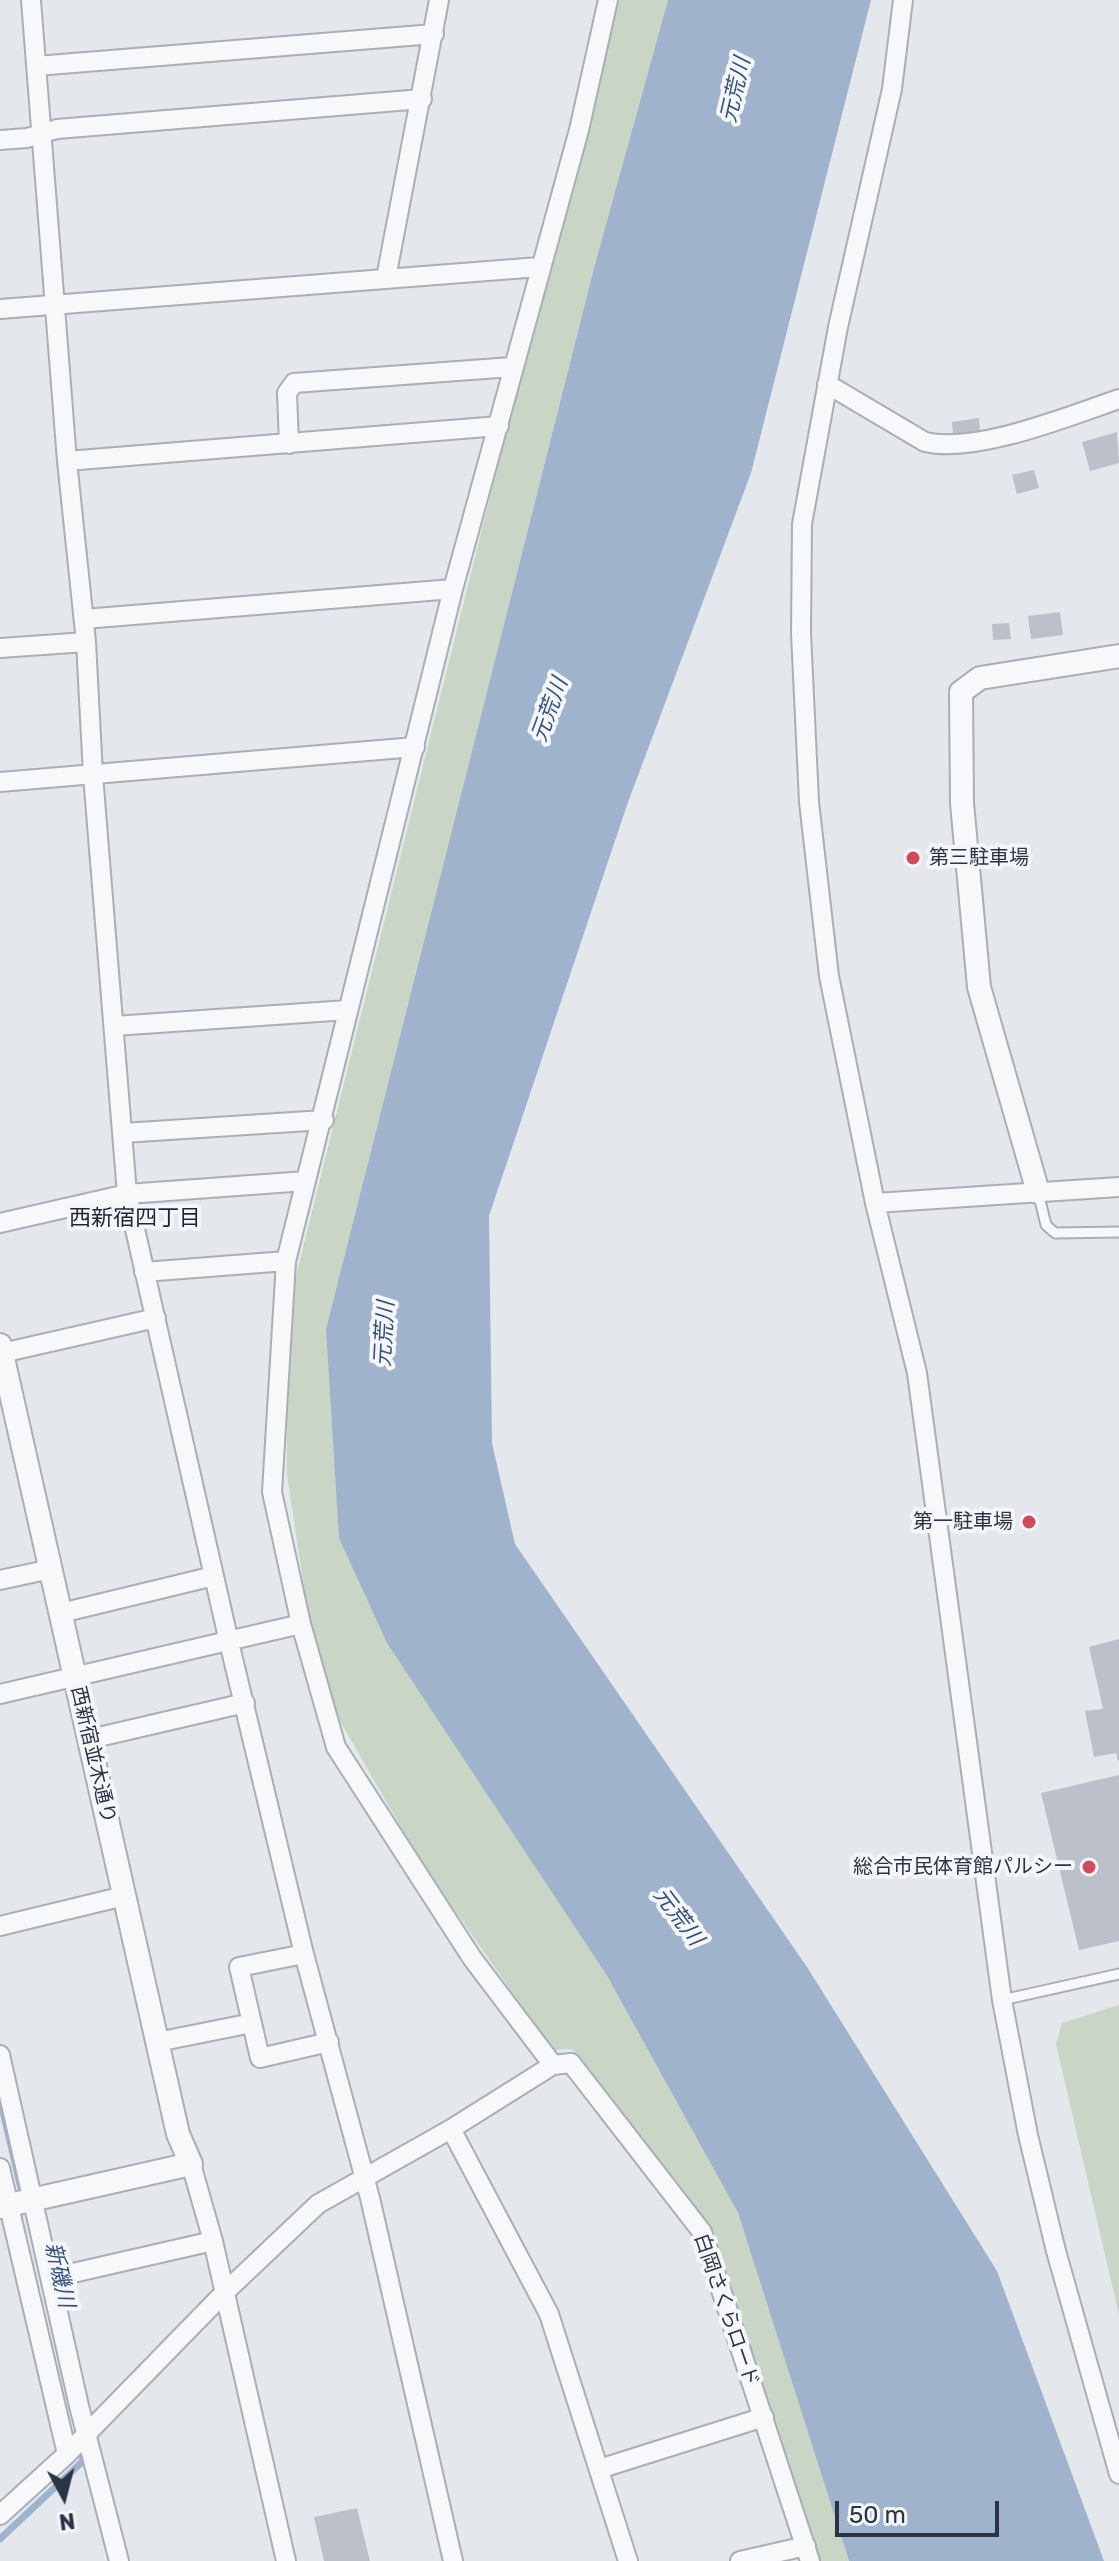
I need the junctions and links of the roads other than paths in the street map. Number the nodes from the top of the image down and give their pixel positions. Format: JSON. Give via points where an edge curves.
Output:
{"nodes":[{"id":1,"x":31,"y":0,"type":"edge"},
{"id":2,"x":439,"y":0,"type":"edge"},
{"id":3,"x":608,"y":0,"type":"edge"},
{"id":4,"x":903,"y":0,"type":"edge"},
{"id":5,"x":434,"y":34,"type":"junction"},
{"id":6,"x":36,"y":66,"type":"junction"},
{"id":7,"x":422,"y":99,"type":"junction"},
{"id":8,"x":40,"y":132,"type":"junction"},
{"id":9,"x":0,"y":140,"type":"edge"},
{"id":10,"x":539,"y":267,"type":"junction"},
{"id":11,"x":386,"y":278,"type":"junction"},
{"id":12,"x":55,"y":304,"type":"junction"},
{"id":13,"x":0,"y":309,"type":"edge"},
{"id":14,"x":512,"y":367,"type":"junction"},
{"id":15,"x":827,"y":384,"type":"junction"},
{"id":16,"x":1119,"y":399,"type":"edge"},
{"id":17,"x":499,"y":426,"type":"junction"},
{"id":18,"x":289,"y":444,"type":"junction"},
{"id":19,"x":67,"y":461,"type":"junction"},
{"id":20,"x":453,"y":589,"type":"junction"},
{"id":21,"x":84,"y":619,"type":"junction"},
{"id":22,"x":86,"y":642,"type":"junction"},
{"id":23,"x":0,"y":648,"type":"edge"},
{"id":24,"x":1119,"y":656,"type":"edge"},
{"id":25,"x":415,"y":747,"type":"junction"},
{"id":26,"x":93,"y":775,"type":"junction"},
{"id":27,"x":0,"y":782,"type":"edge"},
{"id":28,"x":348,"y":1010,"type":"junction"},
{"id":29,"x":114,"y":1026,"type":"junction"},
{"id":30,"x":324,"y":1120,"type":"junction"},
{"id":31,"x":123,"y":1133,"type":"junction"},
{"id":32,"x":306,"y":1181,"type":"junction"},
{"id":33,"x":1119,"y":1187,"type":"edge"},
{"id":34,"x":1038,"y":1192,"type":"junction"},
{"id":35,"x":127,"y":1194,"type":"junction"},
{"id":36,"x":875,"y":1203,"type":"junction"},
{"id":37,"x":0,"y":1223,"type":"edge"},
{"id":38,"x":1119,"y":1232,"type":"edge"},
{"id":39,"x":286,"y":1261,"type":"junction"},
{"id":40,"x":144,"y":1272,"type":"junction"},
{"id":41,"x":156,"y":1318,"type":"junction"},
{"id":42,"x":1,"y":1349,"type":"edge"},
{"id":43,"x":51,"y":1569,"type":"junction"},
{"id":44,"x":214,"y":1576,"type":"junction"},
{"id":45,"x":0,"y":1580,"type":"edge"},
{"id":46,"x":61,"y":1613,"type":"junction"},
{"id":47,"x":301,"y":1624,"type":"junction"},
{"id":48,"x":229,"y":1642,"type":"junction"},
{"id":49,"x":74,"y":1678,"type":"junction"},
{"id":50,"x":0,"y":1694,"type":"edge"},
{"id":51,"x":245,"y":1703,"type":"junction"},
{"id":52,"x":90,"y":1739,"type":"junction"},
{"id":53,"x":124,"y":1896,"type":"junction"},
{"id":54,"x":0,"y":1926,"type":"edge"},
{"id":55,"x":304,"y":1954,"type":"junction"},
{"id":56,"x":1119,"y":1974,"type":"edge"},
{"id":57,"x":1002,"y":2000,"type":"junction"},
{"id":58,"x":252,"y":2023,"type":"junction"},
{"id":59,"x":157,"y":2042,"type":"junction"},
{"id":60,"x":329,"y":2042,"type":"junction"},
{"id":61,"x":0,"y":2055,"type":"edge"},
{"id":62,"x":553,"y":2065,"type":"junction"},
{"id":63,"x":451,"y":2129,"type":"junction"},
{"id":64,"x":191,"y":2164,"type":"junction"},
{"id":65,"x":0,"y":2168,"type":"edge"},
{"id":66,"x":365,"y":2178,"type":"junction"},
{"id":67,"x":33,"y":2199,"type":"junction"},
{"id":68,"x":4,"y":2206,"type":"edge"},
{"id":69,"x":213,"y":2241,"type":"junction"},
{"id":70,"x":51,"y":2278,"type":"junction"},
{"id":71,"x":224,"y":2293,"type":"junction"},
{"id":72,"x":764,"y":2417,"type":"junction"},
{"id":73,"x":87,"y":2432,"type":"junction"},
{"id":74,"x":67,"y":2454,"type":"junction"},
{"id":75,"x":599,"y":2469,"type":"junction"},
{"id":76,"x":1119,"y":2474,"type":"edge"},
{"id":77,"x":0,"y":2515,"type":"edge"},
{"id":78,"x":808,"y":2554,"type":"edge"},
{"id":79,"x":119,"y":2561,"type":"edge"},
{"id":80,"x":286,"y":2561,"type":"edge"},
{"id":81,"x":453,"y":2561,"type":"edge"},
{"id":82,"x":628,"y":2561,"type":"edge"},
{"id":83,"x":740,"y":2561,"type":"edge"}],
"edges":[{"from":1,"to":6,"type":"street"},
{"from":2,"to":5,"type":"street"},
{"from":3,"to":10,"type":"street","via":[[579,130]]},
{"from":4,"to":15,"type":"street","via":[[892,89]]},
{"from":5,"to":6,"type":"street"},
{"from":5,"to":7,"type":"street"},
{"from":6,"to":8,"type":"street"},
{"from":7,"to":8,"type":"street"},
{"from":7,"to":11,"type":"street"},
{"from":8,"to":9,"type":"street"},
{"from":8,"to":12,"type":"street"},
{"from":10,"to":11,"type":"street"},
{"from":10,"to":14,"type":"street"},
{"from":11,"to":12,"type":"street"},
{"from":12,"to":13,"type":"street"},
{"from":12,"to":19,"type":"street"},
{"from":14,"to":17,"type":"street"},
{"from":14,"to":18,"type":"street","via":[[294,383],[287,393]]},
{"from":15,"to":16,"type":"street","via":[[925,442],[942,446],[1024,430]]},
{"from":15,"to":36,"type":"street","via":[[802,524],[809,802],[829,976]]},
{"from":17,"to":18,"type":"street"},
{"from":17,"to":20,"type":"street"},
{"from":18,"to":19,"type":"street"},
{"from":19,"to":21,"type":"street"},
{"from":20,"to":21,"type":"street"},
{"from":20,"to":25,"type":"street"},
{"from":21,"to":22,"type":"street"},
{"from":22,"to":23,"type":"street"},
{"from":22,"to":26,"type":"street"},
{"from":24,"to":34,"type":"street","via":[[980,678],[961,692],[962,803],[979,987]]},
{"from":25,"to":26,"type":"street"},
{"from":25,"to":28,"type":"street"},
{"from":26,"to":27,"type":"street"},
{"from":26,"to":29,"type":"street"},
{"from":28,"to":29,"type":"street"},
{"from":28,"to":30,"type":"street"},
{"from":29,"to":31,"type":"street"},
{"from":30,"to":31,"type":"street"},
{"from":30,"to":32,"type":"street"},
{"from":31,"to":35,"type":"street"},
{"from":32,"to":35,"type":"street"},
{"from":32,"to":39,"type":"street"},
{"from":33,"to":34,"type":"street"},
{"from":34,"to":36,"type":"street"},
{"from":34,"to":38,"type":"lane","via":[[1046,1225],[1055,1233]]},
{"from":35,"to":37,"type":"street"},
{"from":35,"to":40,"type":"street"},
{"from":36,"to":57,"type":"street","via":[[917,1373]]},
{"from":39,"to":40,"type":"street"},
{"from":39,"to":47,"type":"street","via":[[272,1492]]},
{"from":40,"to":41,"type":"street"},
{"from":41,"to":42,"type":"street"},
{"from":41,"to":44,"type":"street"},
{"from":42,"to":43,"type":"street","name":"西新宿並木通り"},
{"from":43,"to":45,"type":"street"},
{"from":43,"to":46,"type":"street","name":"西新宿並木通り"},
{"from":44,"to":46,"type":"street"},
{"from":44,"to":48,"type":"street"},
{"from":46,"to":49,"type":"street","name":"西新宿並木通り"},
{"from":47,"to":48,"type":"street"},
{"from":47,"to":62,"type":"street","via":[[336,1747],[464,1946]]},
{"from":48,"to":49,"type":"street"},
{"from":48,"to":51,"type":"street"},
{"from":49,"to":50,"type":"street"},
{"from":49,"to":52,"type":"street","name":"西新宿並木通り"},
{"from":51,"to":52,"type":"street"},
{"from":51,"to":55,"type":"street"},
{"from":52,"to":53,"type":"street","name":"西新宿並木通り"},
{"from":53,"to":54,"type":"street"},
{"from":53,"to":59,"type":"street","name":"西新宿並木通り"},
{"from":55,"to":58,"type":"street","via":[[239,1967]]},
{"from":55,"to":60,"type":"street"},
{"from":56,"to":57,"type":"lane"},
{"from":57,"to":76,"type":"street","via":[[1049,2222]]},
{"from":58,"to":59,"type":"street"},
{"from":58,"to":60,"type":"street","via":[[260,2058]]},
{"from":59,"to":64,"type":"street","name":"西新宿並木通り","via":[[178,2134]]},
{"from":60,"to":66,"type":"street"},
{"from":61,"to":67,"type":"street"},
{"from":62,"to":63,"type":"street"},
{"from":62,"to":72,"type":"street","name":"白岡さくらロード","via":[[571,2063],[702,2232]]},
{"from":63,"to":66,"type":"street"},
{"from":63,"to":75,"type":"street","via":[[549,2314]]},
{"from":64,"to":67,"type":"street"},
{"from":64,"to":69,"type":"street"},
{"from":65,"to":68,"type":"street"},
{"from":66,"to":71,"type":"street","via":[[318,2204]]},
{"from":66,"to":81,"type":"street"},
{"from":67,"to":68,"type":"street"},
{"from":67,"to":70,"type":"street"},
{"from":68,"to":74,"type":"street"},
{"from":69,"to":70,"type":"street"},
{"from":69,"to":71,"type":"street"},
{"from":70,"to":73,"type":"street"},
{"from":71,"to":73,"type":"street"},
{"from":71,"to":80,"type":"street"},
{"from":72,"to":75,"type":"street"},
{"from":72,"to":78,"type":"street","name":"白岡さくらロード"},
{"from":73,"to":74,"type":"street"},
{"from":73,"to":79,"type":"street"},
{"from":74,"to":77,"type":"street"},
{"from":75,"to":82,"type":"street"},
{"from":78,"to":83,"type":"street"}]}
